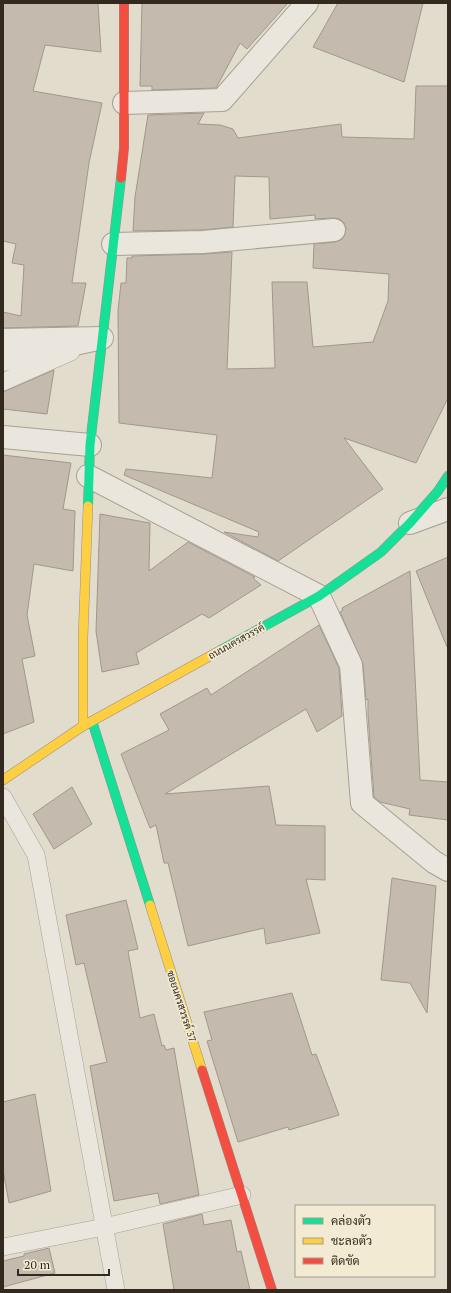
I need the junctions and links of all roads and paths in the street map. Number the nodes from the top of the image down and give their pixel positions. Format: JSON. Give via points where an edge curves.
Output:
{"nodes":[{"id":1,"x":124,"y":3,"type":"edge"},
{"id":2,"x":306,"y":3,"type":"edge"},
{"id":3,"x":124,"y":103,"type":"junction"},
{"id":4,"x":334,"y":230,"type":"dead end"},
{"id":5,"x":112,"y":244,"type":"junction"},
{"id":6,"x":102,"y":338,"type":"junction"},
{"id":7,"x":3,"y":340,"type":"edge"},
{"id":8,"x":3,"y":360,"type":"edge"},
{"id":9,"x":3,"y":382,"type":"edge"},
{"id":10,"x":3,"y":437,"type":"edge"},
{"id":11,"x":90,"y":444,"type":"junction"},
{"id":12,"x":88,"y":476,"type":"junction"},
{"id":13,"x":448,"y":476,"type":"edge"},
{"id":14,"x":448,"y":510,"type":"edge"},
{"id":15,"x":410,"y":524,"type":"junction"},
{"id":16,"x":318,"y":596,"type":"junction"},
{"id":17,"x":92,"y":721,"type":"junction"},
{"id":18,"x":83,"y":726,"type":"junction"},
{"id":19,"x":3,"y":780,"type":"edge"},
{"id":20,"x":3,"y":797,"type":"edge"},
{"id":21,"x":448,"y":870,"type":"edge"},
{"id":22,"x":242,"y":1195,"type":"junction"},
{"id":23,"x":104,"y":1227,"type":"junction"},
{"id":24,"x":3,"y":1246,"type":"edge"},
{"id":25,"x":116,"y":1290,"type":"edge"},
{"id":26,"x":272,"y":1290,"type":"edge"}],
"edges":[{"from":1,"to":3,"type":"street"},
{"from":2,"to":3,"type":"street","via":[[222,100]]},
{"from":3,"to":5,"type":"street","via":[[124,148]]},
{"from":4,"to":5,"type":"street","via":[[203,242]]},
{"from":5,"to":6,"type":"street"},
{"from":6,"to":7,"type":"street"},
{"from":6,"to":8,"type":"street"},
{"from":6,"to":9,"type":"lane"},
{"from":6,"to":11,"type":"street"},
{"from":10,"to":11,"type":"street"},
{"from":11,"to":12,"type":"street"},
{"from":12,"to":16,"type":"street"},
{"from":12,"to":18,"type":"street"},
{"from":13,"to":15,"type":"street","name":"ถนนนครสวรรค์"},
{"from":14,"to":15,"type":"street"},
{"from":15,"to":16,"type":"street","name":"ถนนนครสวรรค์","via":[[381,552]]},
{"from":16,"to":17,"type":"street","name":"ถนนนครสวรรค์"},
{"from":16,"to":21,"type":"street","via":[[351,665],[362,803],[434,862]]},
{"from":17,"to":18,"type":"street","name":"ถนนนครสวรรค์"},
{"from":17,"to":22,"type":"street","name":"ซอยนครสวรรค์ 37"},
{"from":18,"to":19,"type":"street","name":"ถนนนครสวรรค์"},
{"from":20,"to":23,"type":"lane","via":[[36,855]]},
{"from":22,"to":23,"type":"lane"},
{"from":22,"to":26,"type":"street","name":"ซอยนครสวรรค์ 37"},
{"from":23,"to":24,"type":"lane"},
{"from":23,"to":25,"type":"lane"}]}
